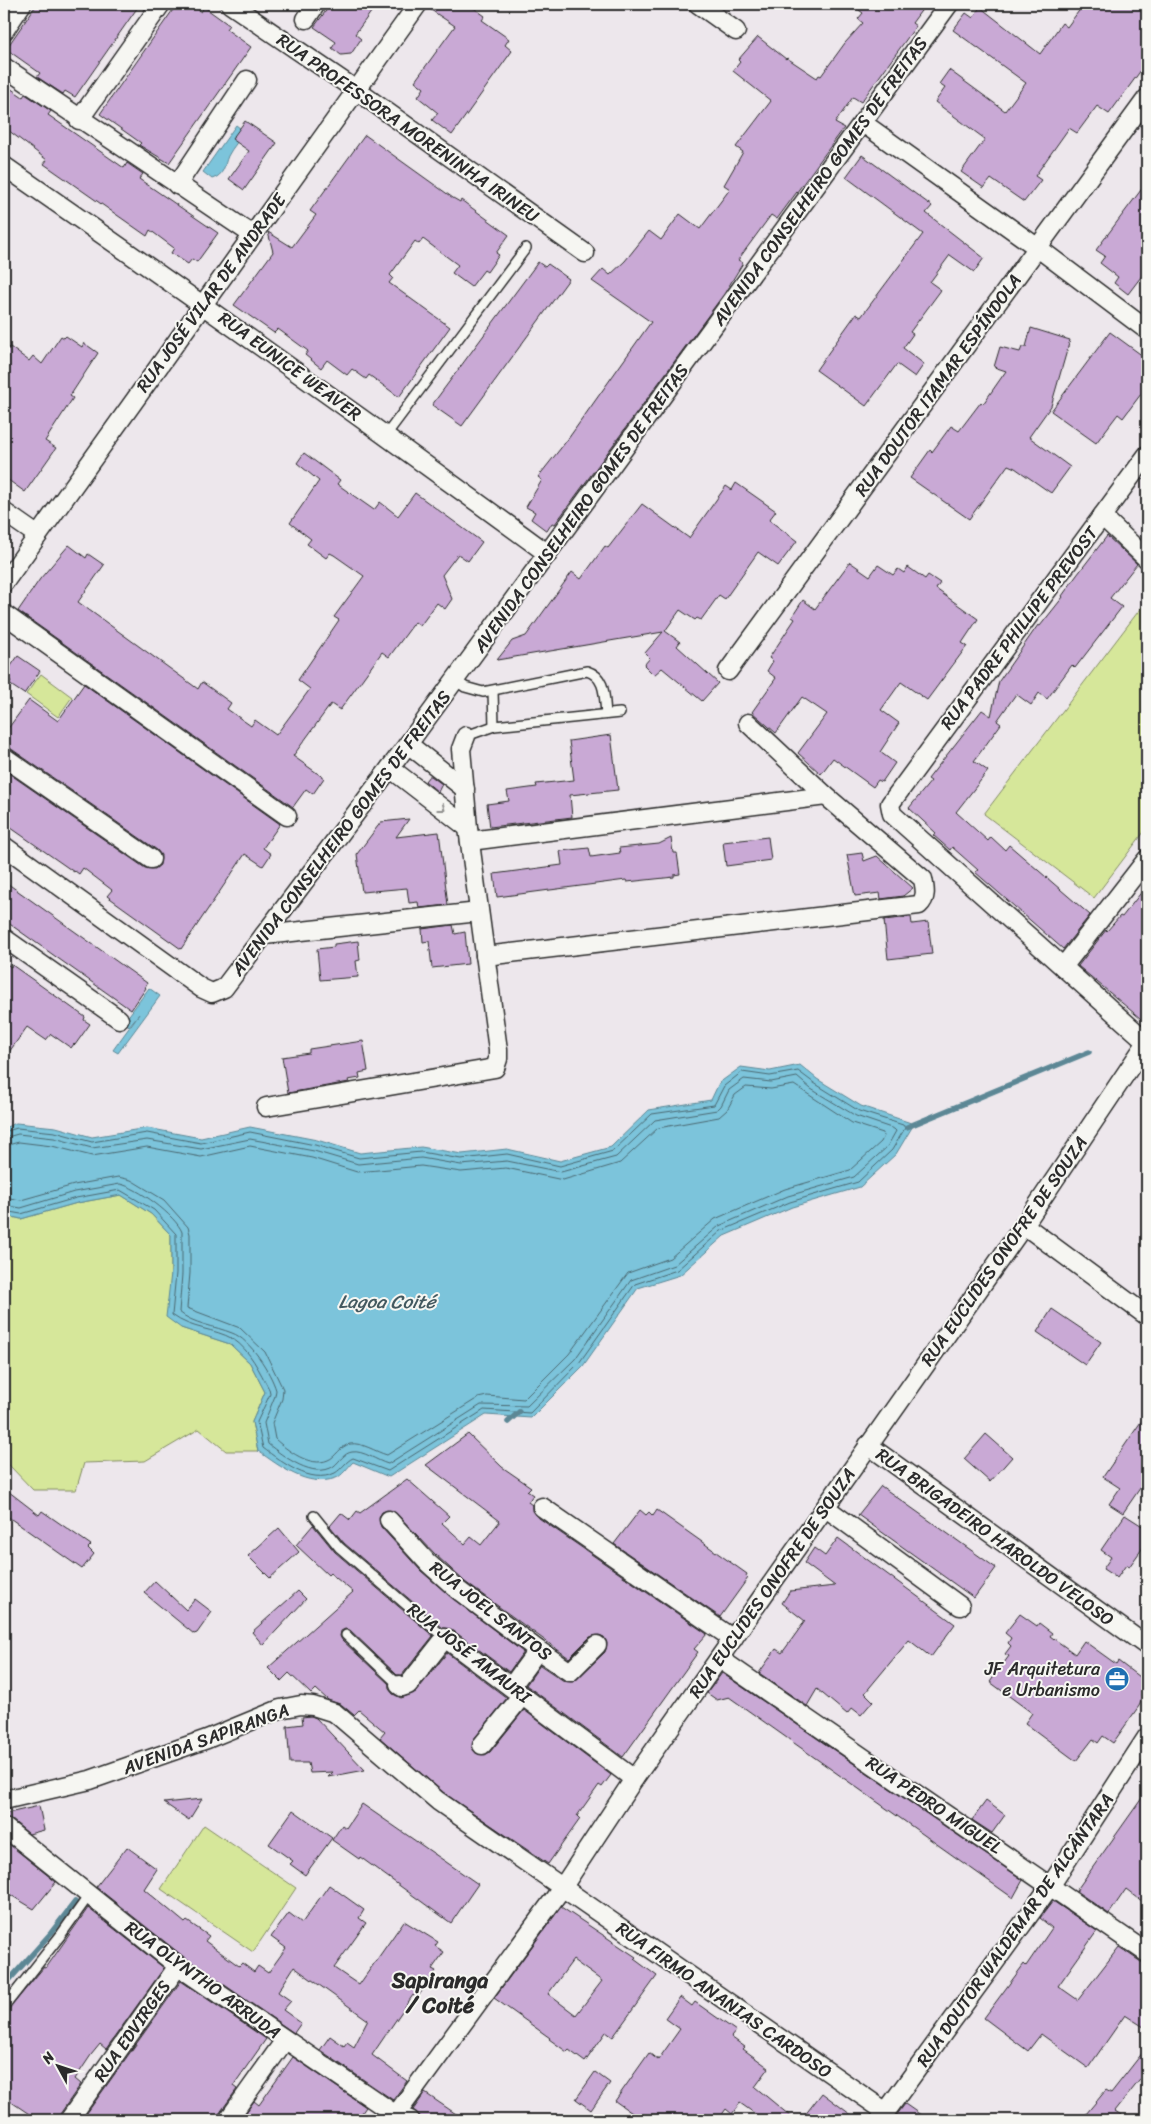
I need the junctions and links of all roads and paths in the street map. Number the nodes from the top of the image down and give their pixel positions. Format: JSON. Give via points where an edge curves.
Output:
{"nodes":[{"id":1,"x":22,"y":4,"type":"edge"},
{"id":2,"x":162,"y":4,"type":"edge"},
{"id":3,"x":230,"y":4,"type":"edge"},
{"id":4,"x":316,"y":4,"type":"edge"},
{"id":5,"x":418,"y":4,"type":"edge"},
{"id":6,"x":698,"y":4,"type":"edge"},
{"id":7,"x":949,"y":4,"type":"edge"},
{"id":8,"x":306,"y":19,"type":"dead end"},
{"id":9,"x":4,"y":31,"type":"edge"},
{"id":10,"x":736,"y":31,"type":"dead end"},
{"id":11,"x":4,"y":67,"type":"edge"},
{"id":12,"x":247,"y":80,"type":"dead end"},
{"id":13,"x":356,"y":90,"type":"junction"},
{"id":14,"x":1147,"y":98,"type":"edge"},
{"id":15,"x":79,"y":120,"type":"junction"},
{"id":16,"x":863,"y":123,"type":"junction"},
{"id":17,"x":4,"y":166,"type":"edge"},
{"id":18,"x":177,"y":185,"type":"junction"},
{"id":19,"x":253,"y":235,"type":"junction"},
{"id":20,"x":526,"y":248,"type":"dead end"},
{"id":21,"x":1038,"y":248,"type":"junction"},
{"id":22,"x":585,"y":253,"type":"dead end"},
{"id":23,"x":203,"y":304,"type":"junction"},
{"id":24,"x":1147,"y":330,"type":"edge"},
{"id":25,"x":386,"y":435,"type":"junction"},
{"id":26,"x":1147,"y":455,"type":"edge"},
{"id":27,"x":4,"y":512,"type":"edge"},
{"id":28,"x":1102,"y":516,"type":"junction"},
{"id":29,"x":37,"y":535,"type":"junction"},
{"id":30,"x":548,"y":554,"type":"junction"},
{"id":31,"x":1147,"y":559,"type":"edge"},
{"id":32,"x":4,"y":583,"type":"edge"},
{"id":33,"x":4,"y":614,"type":"edge"},
{"id":34,"x":728,"y":671,"type":"dead end"},
{"id":35,"x":455,"y":680,"type":"junction"},
{"id":36,"x":493,"y":691,"type":"junction"},
{"id":37,"x":620,"y":713,"type":"dead end"},
{"id":38,"x":606,"y":714,"type":"junction"},
{"id":39,"x":748,"y":723,"type":"dead end"},
{"id":40,"x":494,"y":726,"type":"junction"},
{"id":41,"x":466,"y":736,"type":"joint"},
{"id":42,"x":408,"y":744,"type":"junction"},
{"id":43,"x":4,"y":757,"type":"edge"},
{"id":44,"x":390,"y":768,"type":"junction"},
{"id":45,"x":464,"y":789,"type":"junction"},
{"id":46,"x":826,"y":796,"type":"junction"},
{"id":47,"x":288,"y":816,"type":"dead end"},
{"id":48,"x":469,"y":835,"type":"junction"},
{"id":49,"x":4,"y":846,"type":"edge"},
{"id":50,"x":151,"y":859,"type":"dead end"},
{"id":51,"x":1147,"y":859,"type":"edge"},
{"id":52,"x":479,"y":912,"type":"junction"},
{"id":53,"x":264,"y":935,"type":"junction"},
{"id":54,"x":4,"y":938,"type":"edge"},
{"id":55,"x":485,"y":956,"type":"junction"},
{"id":56,"x":1063,"y":967,"type":"junction"},
{"id":57,"x":119,"y":1019,"type":"dead end"},
{"id":58,"x":1147,"y":1042,"type":"edge"},
{"id":59,"x":266,"y":1107,"type":"dead end"},
{"id":60,"x":1024,"y":1225,"type":"junction"},
{"id":61,"x":1147,"y":1316,"type":"edge"},
{"id":62,"x":868,"y":1445,"type":"junction"},
{"id":63,"x":542,"y":1507,"type":"dead end"},
{"id":64,"x":826,"y":1508,"type":"junction"},
{"id":65,"x":314,"y":1516,"type":"dead end"},
{"id":66,"x":389,"y":1520,"type":"dead end"},
{"id":67,"x":960,"y":1606,"type":"dead end"},
{"id":68,"x":346,"y":1635,"type":"dead end"},
{"id":69,"x":445,"y":1638,"type":"junction"},
{"id":70,"x":733,"y":1639,"type":"junction"},
{"id":71,"x":597,"y":1645,"type":"dead end"},
{"id":72,"x":1147,"y":1646,"type":"edge"},
{"id":73,"x":538,"y":1650,"type":"junction"},
{"id":74,"x":720,"y":1659,"type":"junction"},
{"id":75,"x":399,"y":1686,"type":"joint"},
{"id":76,"x":517,"y":1692,"type":"junction"},
{"id":77,"x":1147,"y":1737,"type":"edge"},
{"id":78,"x":482,"y":1745,"type":"dead end"},
{"id":79,"x":634,"y":1779,"type":"junction"},
{"id":80,"x":4,"y":1800,"type":"edge"},
{"id":81,"x":4,"y":1828,"type":"edge"},
{"id":82,"x":1051,"y":1885,"type":"junction"},
{"id":83,"x":562,"y":1888,"type":"junction"},
{"id":84,"x":90,"y":1894,"type":"junction"},
{"id":85,"x":1147,"y":1953,"type":"edge"},
{"id":86,"x":178,"y":1966,"type":"junction"},
{"id":87,"x":4,"y":2008,"type":"edge"},
{"id":88,"x":285,"y":2040,"type":"junction"},
{"id":89,"x":883,"y":2116,"type":"edge"},
{"id":90,"x":399,"y":2118,"type":"edge"},
{"id":91,"x":69,"y":2120,"type":"edge"},
{"id":92,"x":228,"y":2120,"type":"edge"}],
"edges":[{"from":1,"to":9,"type":"street"},
{"from":2,"to":15,"type":"street"},
{"from":3,"to":13,"type":"street","name":"RUA PROFESSORA MORENINHA IRINEU"},
{"from":4,"to":8,"type":"street"},
{"from":5,"to":13,"type":"street","name":"RUA JOSÉ VILAR DE ANDRADE"},
{"from":6,"to":10,"type":"street"},
{"from":7,"to":16,"type":"street","name":"AVENIDA CONSELHEIRO GOMES DE FREITAS"},
{"from":11,"to":15,"type":"street"},
{"from":12,"to":18,"type":"street"},
{"from":13,"to":19,"type":"street","name":"RUA JOSÉ VILAR DE ANDRADE"},
{"from":13,"to":22,"type":"street","name":"RUA PROFESSORA MORENINHA IRINEU"},
{"from":14,"to":21,"type":"street","name":"RUA DOUTOR ITAMAR ESPÍNDOLA"},
{"from":15,"to":18,"type":"street"},
{"from":16,"to":21,"type":"street"},
{"from":16,"to":30,"type":"street","name":"AVENIDA CONSELHEIRO GOMES DE FREITAS"},
{"from":17,"to":23,"type":"street","name":"RUA EUNICE WEAVER"},
{"from":18,"to":19,"type":"street"},
{"from":19,"to":23,"type":"street","name":"RUA JOSÉ VILAR DE ANDRADE"},
{"from":20,"to":25,"type":"lane"},
{"from":21,"to":24,"type":"street"},
{"from":21,"to":34,"type":"street","name":"RUA DOUTOR ITAMAR ESPÍNDOLA"},
{"from":23,"to":25,"type":"street","name":"RUA EUNICE WEAVER"},
{"from":23,"to":29,"type":"street","name":"RUA JOSÉ VILAR DE ANDRADE"},
{"from":25,"to":30,"type":"street","name":"RUA EUNICE WEAVER"},
{"from":26,"to":28,"type":"street","name":"RUA PADRE PHILLIPE PREVOST"},
{"from":27,"to":29,"type":"street"},
{"from":28,"to":31,"type":"street"},
{"from":28,"to":56,"type":"street","name":"RUA PADRE PHILLIPE PREVOST","via":[[892,801],[890,810]]},
{"from":29,"to":32,"type":"street","name":"RUA JOSÉ VILAR DE ANDRADE"},
{"from":30,"to":35,"type":"street","name":"AVENIDA CONSELHEIRO GOMES DE FREITAS"},
{"from":33,"to":47,"type":"street"},
{"from":35,"to":36,"type":"lane","via":[[474,690]]},
{"from":35,"to":42,"type":"street","name":"AVENIDA CONSELHEIRO GOMES DE FREITAS"},
{"from":36,"to":38,"type":"lane","via":[[587,671],[601,680]]},
{"from":36,"to":40,"type":"lane"},
{"from":37,"to":38,"type":"lane"},
{"from":38,"to":40,"type":"lane"},
{"from":39,"to":46,"type":"street"},
{"from":40,"to":41,"type":"lane"},
{"from":41,"to":45,"type":"street","via":[[461,749]]},
{"from":42,"to":44,"type":"street","name":"AVENIDA CONSELHEIRO GOMES DE FREITAS"},
{"from":42,"to":45,"type":"street"},
{"from":43,"to":50,"type":"street"},
{"from":44,"to":48,"type":"street","one_way":true},
{"from":44,"to":53,"type":"street","name":"AVENIDA CONSELHEIRO GOMES DE FREITAS"},
{"from":45,"to":48,"type":"street"},
{"from":46,"to":48,"type":"street"},
{"from":46,"to":55,"type":"street","via":[[923,879],[924,901],[919,905]]},
{"from":48,"to":52,"type":"street"},
{"from":49,"to":53,"type":"street","name":"AVENIDA CONSELHEIRO GOMES DE FREITAS","via":[[212,993],[224,988]]},
{"from":51,"to":56,"type":"street"},
{"from":52,"to":53,"type":"street"},
{"from":52,"to":55,"type":"street"},
{"from":54,"to":57,"type":"street"},
{"from":55,"to":59,"type":"street","via":[[498,1050],[495,1068]]},
{"from":56,"to":58,"type":"street"},
{"from":58,"to":60,"type":"street","name":"RUA EUCLIDES ONOFRE DE SOUZA"},
{"from":60,"to":61,"type":"street"},
{"from":60,"to":62,"type":"street","name":"RUA EUCLIDES ONOFRE DE SOUZA"},
{"from":62,"to":64,"type":"street","name":"RUA EUCLIDES ONOFRE DE SOUZA"},
{"from":62,"to":72,"type":"street","name":"RUA BRIGADEIRO HAROLDO VELOSO"},
{"from":63,"to":70,"type":"street"},
{"from":64,"to":67,"type":"street"},
{"from":64,"to":70,"type":"street","name":"RUA EUCLIDES ONOFRE DE SOUZA"},
{"from":65,"to":69,"type":"lane","name":"RUA JOSÉ AMAURI","via":[[339,1547]]},
{"from":66,"to":73,"type":"street","name":"RUA JOEL SANTOS","via":[[458,1590]]},
{"from":68,"to":75,"type":"lane"},
{"from":69,"to":75,"type":"street","via":[[408,1685]]},
{"from":69,"to":76,"type":"street","name":"RUA JOSÉ AMAURI"},
{"from":70,"to":74,"type":"street","name":"RUA EUCLIDES ONOFRE DE SOUZA"},
{"from":71,"to":73,"type":"street","name":"RUA JOEL SANTOS","via":[[570,1672]]},
{"from":73,"to":76,"type":"street"},
{"from":74,"to":79,"type":"street","name":"RUA EUCLIDES ONOFRE DE SOUZA"},
{"from":74,"to":82,"type":"street","name":"RUA PEDRO MIGUEL"},
{"from":76,"to":78,"type":"street"},
{"from":76,"to":79,"type":"street","name":"RUA JOSÉ AMAURI"},
{"from":77,"to":82,"type":"street","name":"RUA DOUTOR WALDEMAR DE ALCÂNTARA"},
{"from":79,"to":83,"type":"street","name":"RUA EUCLIDES ONOFRE DE SOUZA"},
{"from":80,"to":83,"type":"street","name":"AVENIDA SAPIRANGA","via":[[90,1780],[191,1745],[280,1709],[313,1706],[335,1713],[438,1801]]},
{"from":81,"to":84,"type":"street","name":"RUA OLYNTHO ARRUDA"},
{"from":82,"to":85,"type":"street","name":"RUA PEDRO MIGUEL"},
{"from":82,"to":89,"type":"street","name":"RUA DOUTOR WALDEMAR DE ALCÂNTARA"},
{"from":83,"to":89,"type":"street","name":"RUA FIRMO ANANIAS CARDOSO"},
{"from":83,"to":90,"type":"street","name":"RUA EUCLIDES ONOFRE DE SOUZA"},
{"from":84,"to":86,"type":"street","name":"RUA OLYNTHO ARRUDA"},
{"from":84,"to":87,"type":"lane"},
{"from":86,"to":88,"type":"street","name":"RUA OLYNTHO ARRUDA"},
{"from":86,"to":91,"type":"street","name":"RUA EDVIRGES"},
{"from":88,"to":90,"type":"street","name":"RUA OLYNTHO ARRUDA"},
{"from":88,"to":92,"type":"street"}]}
